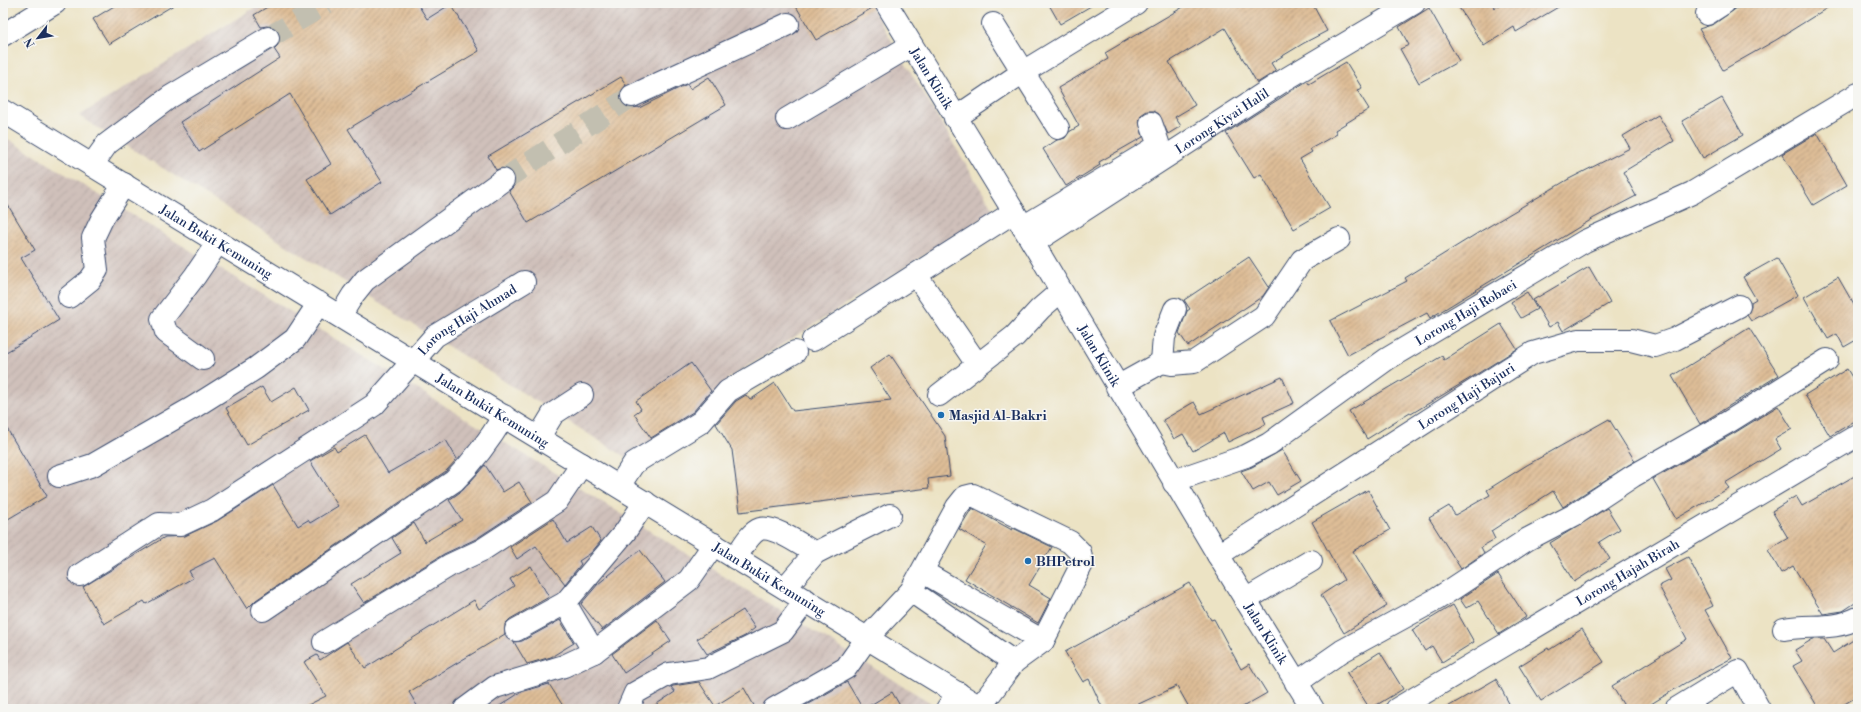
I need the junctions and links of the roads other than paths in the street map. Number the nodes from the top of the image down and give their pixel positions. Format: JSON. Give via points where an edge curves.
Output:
{"nodes":[{"id":1,"x":55,"y":3,"type":"edge"},
{"id":2,"x":886,"y":3,"type":"edge"},
{"id":3,"x":1136,"y":3,"type":"edge"},
{"id":4,"x":1414,"y":3,"type":"edge"},
{"id":5,"x":788,"y":24,"type":"dead end"},
{"id":6,"x":993,"y":24,"type":"dead end"},
{"id":7,"x":3,"y":35,"type":"edge"},
{"id":8,"x":268,"y":38,"type":"tunnel mouth"},
{"id":9,"x":910,"y":46,"type":"junction"},
{"id":10,"x":1023,"y":72,"type":"junction"},
{"id":11,"x":1858,"y":94,"type":"edge"},
{"id":12,"x":632,"y":96,"type":"tunnel mouth"},
{"id":13,"x":3,"y":111,"type":"edge"},
{"id":14,"x":955,"y":118,"type":"junction"},
{"id":15,"x":787,"y":119,"type":"dead end"},
{"id":16,"x":1151,"y":123,"type":"dead end"},
{"id":17,"x":1058,"y":128,"type":"dead end"},
{"id":18,"x":92,"y":165,"type":"junction"},
{"id":19,"x":503,"y":180,"type":"tunnel mouth"},
{"id":20,"x":124,"y":184,"type":"junction"},
{"id":21,"x":1023,"y":227,"type":"junction"},
{"id":22,"x":1339,"y":239,"type":"dead end"},
{"id":23,"x":218,"y":242,"type":"junction"},
{"id":24,"x":916,"y":275,"type":"junction"},
{"id":25,"x":524,"y":282,"type":"dead end"},
{"id":26,"x":1061,"y":291,"type":"junction"},
{"id":27,"x":70,"y":297,"type":"dead end"},
{"id":28,"x":319,"y":303,"type":"junction"},
{"id":29,"x":1738,"y":306,"type":"dead end"},
{"id":30,"x":1175,"y":309,"type":"dead end"},
{"id":31,"x":340,"y":316,"type":"junction"},
{"id":32,"x":813,"y":340,"type":"dead end"},
{"id":33,"x":795,"y":352,"type":"dead end"},
{"id":34,"x":203,"y":359,"type":"dead end"},
{"id":35,"x":412,"y":360,"type":"junction"},
{"id":36,"x":1827,"y":360,"type":"dead end"},
{"id":37,"x":1162,"y":362,"type":"junction"},
{"id":38,"x":977,"y":364,"type":"junction"},
{"id":39,"x":1117,"y":387,"type":"junction"},
{"id":40,"x":940,"y":394,"type":"dead end"},
{"id":41,"x":582,"y":395,"type":"dead end"},
{"id":42,"x":504,"y":416,"type":"junction"},
{"id":43,"x":1858,"y":435,"type":"edge"},
{"id":44,"x":539,"y":437,"type":"junction"},
{"id":45,"x":582,"y":464,"type":"junction"},
{"id":46,"x":59,"y":476,"type":"dead end"},
{"id":47,"x":1174,"y":483,"type":"junction"},
{"id":48,"x":619,"y":486,"type":"junction"},
{"id":49,"x":645,"y":502,"type":"junction"},
{"id":50,"x":890,"y":515,"type":"dead end"},
{"id":51,"x":714,"y":544,"type":"junction"},
{"id":52,"x":815,"y":553,"type":"junction"},
{"id":53,"x":1218,"y":555,"type":"junction"},
{"id":54,"x":735,"y":558,"type":"junction"},
{"id":55,"x":1311,"y":561,"type":"dead end"},
{"id":56,"x":923,"y":572,"type":"junction"},
{"id":57,"x":80,"y":575,"type":"dead end"},
{"id":58,"x":786,"y":588,"type":"junction"},
{"id":59,"x":911,"y":592,"type":"junction"},
{"id":60,"x":806,"y":600,"type":"junction"},
{"id":61,"x":1245,"y":600,"type":"junction"},
{"id":62,"x":565,"y":602,"type":"junction"},
{"id":63,"x":263,"y":610,"type":"dead end"},
{"id":64,"x":1858,"y":618,"type":"edge"},
{"id":65,"x":1784,"y":629,"type":"dead end"},
{"id":66,"x":516,"y":630,"type":"dead end"},
{"id":67,"x":867,"y":638,"type":"junction"},
{"id":68,"x":1043,"y":641,"type":"junction"},
{"id":69,"x":324,"y":642,"type":"dead end"},
{"id":70,"x":594,"y":652,"type":"junction"},
{"id":71,"x":1014,"y":662,"type":"junction"},
{"id":72,"x":1296,"y":683,"type":"junction"},
{"id":73,"x":952,"y":701,"type":"edge"},
{"id":74,"x":982,"y":708,"type":"edge"},
{"id":75,"x":465,"y":709,"type":"edge"},
{"id":76,"x":628,"y":709,"type":"edge"},
{"id":77,"x":774,"y":709,"type":"edge"},
{"id":78,"x":1313,"y":709,"type":"edge"},
{"id":79,"x":1397,"y":709,"type":"edge"},
{"id":80,"x":1676,"y":709,"type":"edge"},
{"id":81,"x":1759,"y":709,"type":"edge"}],
"edges":[{"from":1,"to":7,"type":"street"},
{"from":2,"to":9,"type":"street","name":"Jalan Klinik"},
{"from":3,"to":10,"type":"street"},
{"from":4,"to":21,"type":"street","name":"Lorong Kiyai Halil","via":[[1286,79]]},
{"from":5,"to":12,"type":"street"},
{"from":6,"to":10,"type":"street"},
{"from":8,"to":18,"type":"street","via":[[170,97],[107,144]]},
{"from":9,"to":14,"type":"street","name":"Jalan Klinik"},
{"from":9,"to":15,"type":"street"},
{"from":10,"to":14,"type":"street"},
{"from":10,"to":17,"type":"street"},
{"from":11,"to":47,"type":"street","name":"Lorong Haji Robaei","via":[[1692,193],[1578,245],[1387,359],[1269,444],[1246,456]]},
{"from":13,"to":18,"type":"street","name":"Jalan Bukit Kemuning"},
{"from":14,"to":21,"type":"street","name":"Jalan Klinik"},
{"from":16,"to":21,"type":"street","via":[[1158,143],[1155,148]]},
{"from":18,"to":20,"type":"street","name":"Jalan Bukit Kemuning"},
{"from":19,"to":31,"type":"street","via":[[365,280]]},
{"from":20,"to":23,"type":"street","name":"Jalan Bukit Kemuning"},
{"from":20,"to":27,"type":"street","via":[[102,219],[94,238],[97,270],[90,280]]},
{"from":21,"to":24,"type":"street"},
{"from":21,"to":26,"type":"street","name":"Jalan Klinik"},
{"from":22,"to":37,"type":"street","via":[[1302,260],[1264,316],[1194,362]]},
{"from":23,"to":28,"type":"street","name":"Jalan Bukit Kemuning"},
{"from":23,"to":34,"type":"street","via":[[162,319],[166,332]]},
{"from":24,"to":32,"type":"street"},
{"from":24,"to":38,"type":"street"},
{"from":25,"to":35,"type":"street","name":"Lorong Haji Ahmad","via":[[435,336]]},
{"from":26,"to":38,"type":"street","via":[[1040,309],[1016,336]]},
{"from":26,"to":39,"type":"street","name":"Jalan Klinik"},
{"from":28,"to":31,"type":"street","name":"Jalan Bukit Kemuning"},
{"from":28,"to":46,"type":"street","via":[[295,339],[256,368],[93,465]]},
{"from":29,"to":53,"type":"street","name":"Lorong Haji Bajuri","via":[[1675,339],[1655,346],[1631,340],[1578,340],[1534,353]]},
{"from":30,"to":37,"type":"street","via":[[1164,337]]},
{"from":31,"to":35,"type":"street","name":"Jalan Bukit Kemuning"},
{"from":33,"to":48,"type":"street","via":[[728,391],[701,422],[634,462]]},
{"from":35,"to":42,"type":"street","name":"Jalan Bukit Kemuning"},
{"from":35,"to":57,"type":"street","name":"Lorong Haji Ahmad","via":[[374,405],[212,510],[180,525],[159,524]]},
{"from":36,"to":72,"type":"street","via":[[1730,421],[1633,476],[1574,515],[1528,539],[1437,599],[1342,652]]},
{"from":37,"to":39,"type":"street"},
{"from":38,"to":40,"type":"street"},
{"from":39,"to":47,"type":"street","name":"Jalan Klinik"},
{"from":41,"to":44,"type":"street","via":[[553,414]]},
{"from":42,"to":44,"type":"street","name":"Jalan Bukit Kemuning"},
{"from":42,"to":63,"type":"street","via":[[488,443],[471,465],[454,481]]},
{"from":43,"to":79,"type":"street","name":"Lorong Hajah Birah"},
{"from":44,"to":45,"type":"street","name":"Jalan Bukit Kemuning"},
{"from":45,"to":48,"type":"street","name":"Jalan Bukit Kemuning"},
{"from":45,"to":69,"type":"street","via":[[557,501],[482,550],[450,565]]},
{"from":47,"to":53,"type":"street","name":"Jalan Klinik"},
{"from":48,"to":49,"type":"street","name":"Jalan Bukit Kemuning"},
{"from":49,"to":51,"type":"street","name":"Jalan Bukit Kemuning"},
{"from":49,"to":62,"type":"street","via":[[625,532]]},
{"from":50,"to":52,"type":"street"},
{"from":51,"to":54,"type":"street","name":"Jalan Bukit Kemuning"},
{"from":51,"to":70,"type":"street","via":[[690,580]]},
{"from":52,"to":54,"type":"street","via":[[791,539],[760,529],[752,535]]},
{"from":52,"to":58,"type":"street"},
{"from":53,"to":61,"type":"street","name":"Jalan Klinik"},
{"from":54,"to":58,"type":"street","name":"Jalan Bukit Kemuning"},
{"from":55,"to":61,"type":"street"},
{"from":56,"to":59,"type":"street"},
{"from":56,"to":68,"type":"street"},
{"from":56,"to":68,"type":"street","via":[[957,507],[965,497],[973,495],[1070,542],[1080,552],[1082,564]]},
{"from":58,"to":60,"type":"street","name":"Jalan Bukit Kemuning"},
{"from":59,"to":67,"type":"street"},
{"from":59,"to":71,"type":"street"},
{"from":60,"to":67,"type":"street","name":"Jalan Bukit Kemuning"},
{"from":60,"to":76,"type":"street","via":[[783,631],[708,668],[669,674],[635,693]]},
{"from":61,"to":72,"type":"street","name":"Jalan Klinik"},
{"from":62,"to":66,"type":"street"},
{"from":62,"to":70,"type":"street"},
{"from":64,"to":65,"type":"street","via":[[1825,628]]},
{"from":67,"to":73,"type":"street","name":"Jalan Bukit Kemuning"},
{"from":67,"to":77,"type":"street","via":[[846,668]]},
{"from":68,"to":71,"type":"street"},
{"from":70,"to":75,"type":"street","via":[[564,666],[495,687]]},
{"from":71,"to":74,"type":"street"},
{"from":72,"to":78,"type":"street","name":"Jalan Klinik"},
{"from":73,"to":74,"type":"street","name":"Jalan Bukit Kemuning"},
{"from":80,"to":81,"type":"street","via":[[1738,670]]}]}
